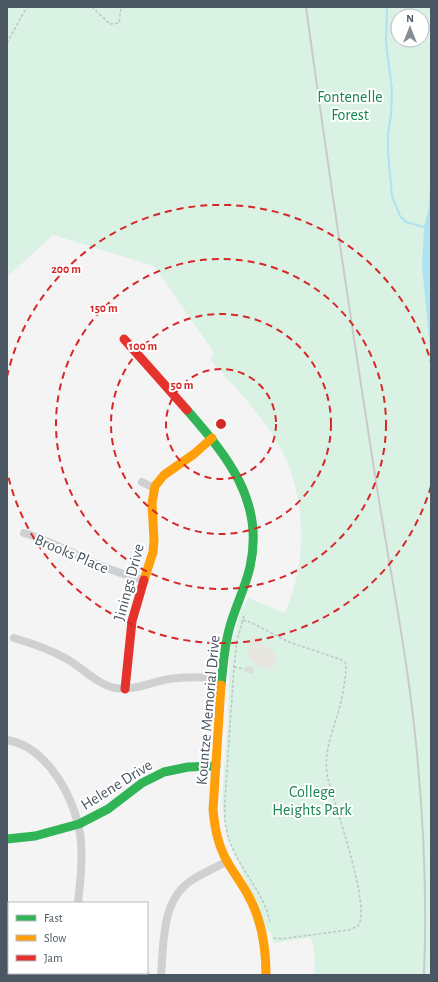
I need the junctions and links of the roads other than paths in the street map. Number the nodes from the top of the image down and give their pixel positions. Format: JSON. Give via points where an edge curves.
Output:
{"nodes":[{"id":1,"x":124,"y":340,"type":"dead end"},
{"id":2,"x":212,"y":438,"type":"junction"},
{"id":3,"x":142,"y":482,"type":"dead end"},
{"id":4,"x":154,"y":488,"type":"junction"},
{"id":5,"x":24,"y":533,"type":"dead end"},
{"id":6,"x":143,"y":580,"type":"junction"},
{"id":7,"x":14,"y":638,"type":"dead end"},
{"id":8,"x":222,"y":679,"type":"junction"},
{"id":9,"x":125,"y":689,"type":"junction"},
{"id":10,"x":7,"y":740,"type":"edge"},
{"id":11,"x":216,"y":766,"type":"junction"},
{"id":12,"x":79,"y":824,"type":"junction"},
{"id":13,"x":7,"y":839,"type":"edge"},
{"id":14,"x":228,"y":861,"type":"junction"},
{"id":15,"x":78,"y":902,"type":"edge"},
{"id":16,"x":136,"y":974,"type":"edge"},
{"id":17,"x":146,"y":975,"type":"edge"},
{"id":18,"x":161,"y":975,"type":"edge"},
{"id":19,"x":266,"y":975,"type":"edge"}],
"edges":[{"from":1,"to":2,"type":"street","name":"Kountze Memorial Drive"},
{"from":2,"to":4,"type":"street","via":[[192,456],[168,471]]},
{"from":2,"to":8,"type":"street","name":"Kountze Memorial Drive","via":[[239,477],[253,527],[249,569],[228,631]]},
{"from":3,"to":4,"type":"street"},
{"from":4,"to":6,"type":"street","name":"Jinings Drive","via":[[154,544]]},
{"from":5,"to":6,"type":"street","name":"Brooks Place","via":[[56,544],[117,572]]},
{"from":6,"to":9,"type":"street","name":"Jinings Drive","via":[[131,626]]},
{"from":7,"to":9,"type":"street","via":[[74,662],[108,686]]},
{"from":8,"to":9,"type":"street","via":[[182,678]]},
{"from":8,"to":11,"type":"street","name":"Kountze Memorial Drive"},
{"from":10,"to":12,"type":"street","via":[[26,746],[50,767],[64,788]]},
{"from":11,"to":12,"type":"street","name":"Helene Drive","via":[[188,767],[164,772],[142,783],[108,809]]},
{"from":11,"to":14,"type":"street","name":"Kountze Memorial Drive","via":[[214,818],[219,842]]},
{"from":12,"to":13,"type":"street","name":"Helene Drive","via":[[43,835]]},
{"from":12,"to":15,"type":"street","via":[[82,854]]},
{"from":14,"to":18,"type":"street","via":[[192,880],[173,901],[169,910]]},
{"from":14,"to":19,"type":"street","name":"Kountze Memorial Drive","via":[[257,915],[264,945]]},
{"from":16,"to":17,"type":"street"}]}
